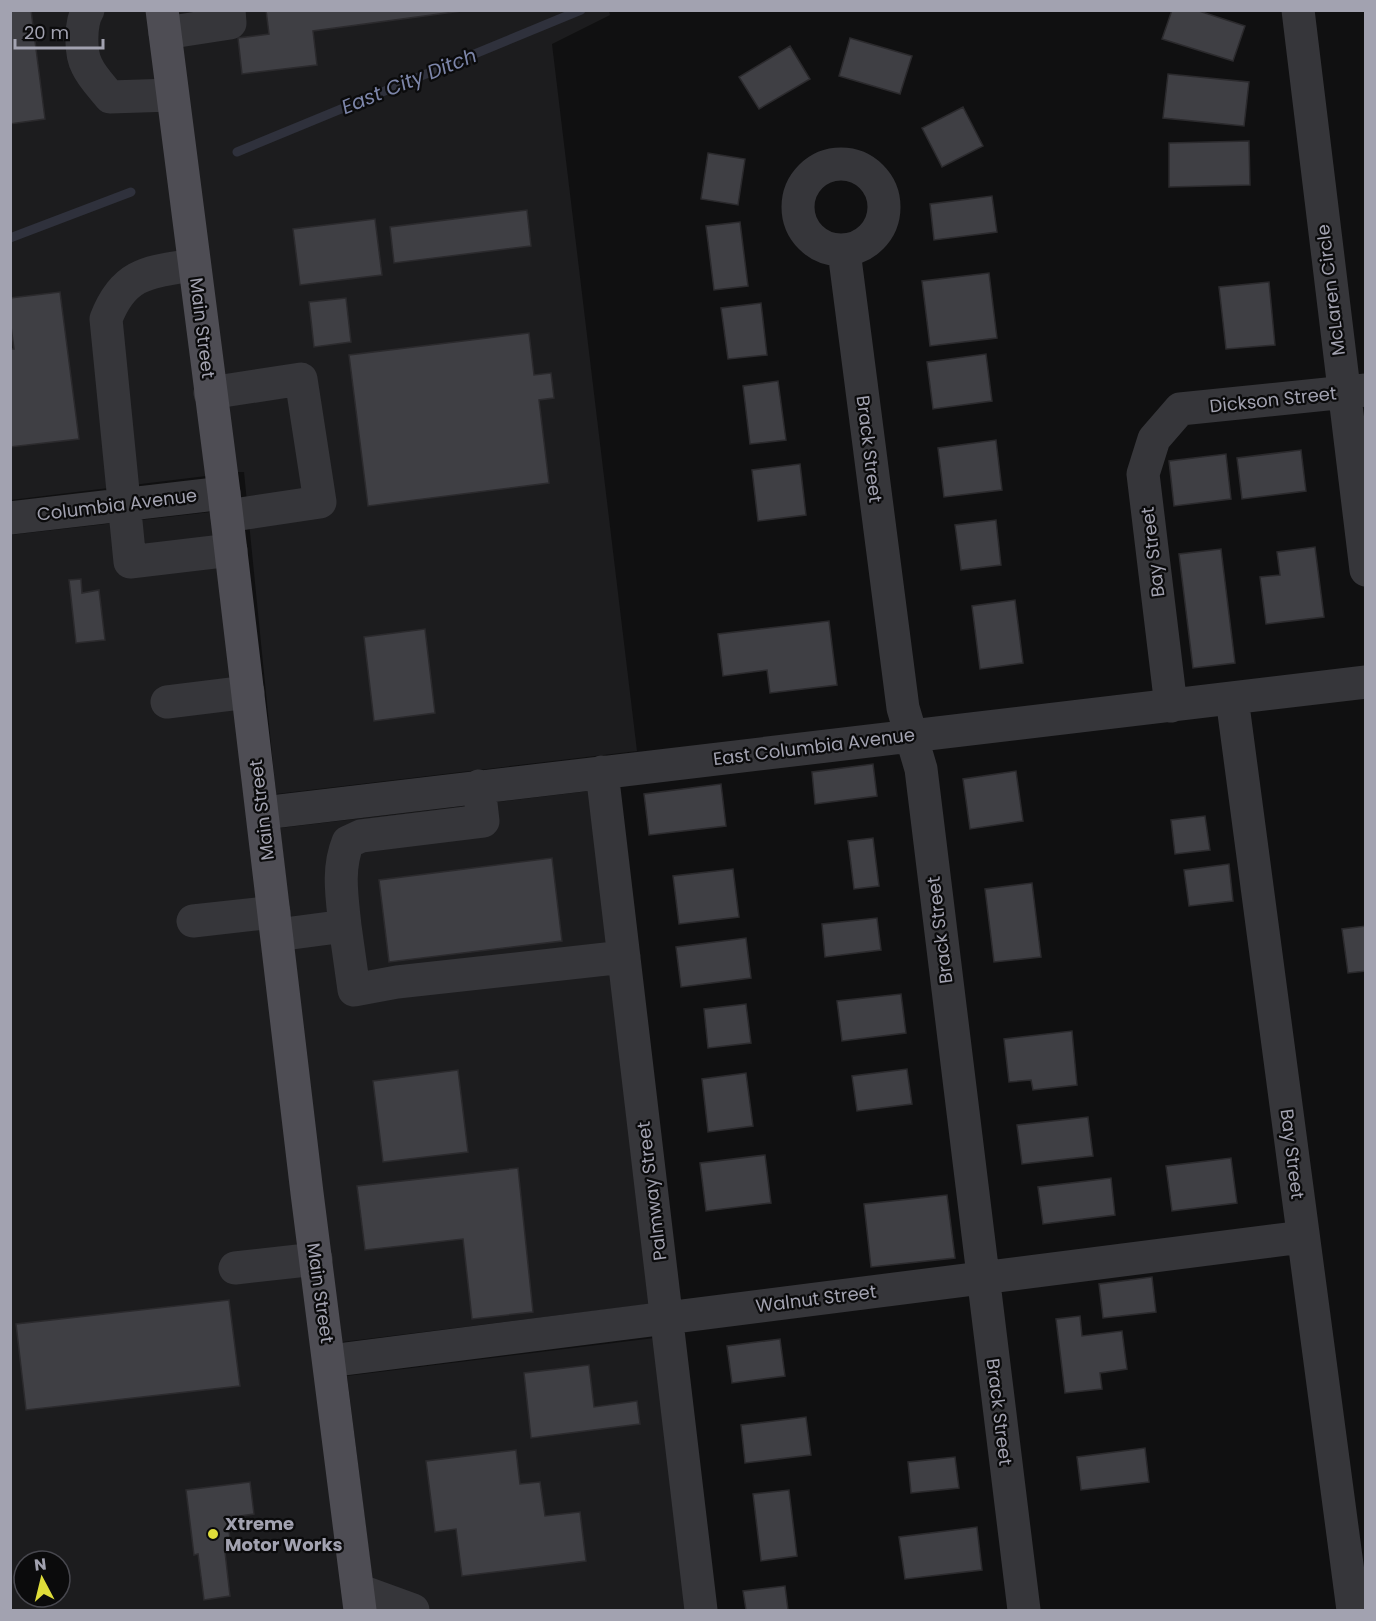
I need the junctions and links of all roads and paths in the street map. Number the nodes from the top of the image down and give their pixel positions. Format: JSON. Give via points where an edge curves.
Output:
{"nodes":[{"id":1,"x":88,"y":10,"type":"edge"},
{"id":2,"x":229,"y":10,"type":"edge"},
{"id":3,"x":1298,"y":10,"type":"edge"},
{"id":4,"x":163,"y":22,"type":"edge"},
{"id":5,"x":172,"y":95,"type":"junction"},
{"id":6,"x":844,"y":251,"type":"dead end"},
{"id":7,"x":194,"y":265,"type":"junction"},
{"id":8,"x":1354,"y":392,"type":"edge"},
{"id":9,"x":210,"y":393,"type":"junction"},
{"id":10,"x":1180,"y":409,"type":"joint"},
{"id":11,"x":225,"y":504,"type":"junction"},
{"id":12,"x":123,"y":505,"type":"junction"},
{"id":13,"x":10,"y":518,"type":"edge"},
{"id":14,"x":231,"y":550,"type":"junction"},
{"id":15,"x":1365,"y":570,"type":"edge"},
{"id":16,"x":1365,"y":682,"type":"edge"},
{"id":17,"x":248,"y":692,"type":"junction"},
{"id":18,"x":1232,"y":698,"type":"junction"},
{"id":19,"x":166,"y":702,"type":"dead end"},
{"id":20,"x":1171,"y":706,"type":"junction"},
{"id":21,"x":912,"y":735,"type":"junction"},
{"id":22,"x":602,"y":772,"type":"junction"},
{"id":23,"x":479,"y":786,"type":"junction"},
{"id":24,"x":362,"y":800,"type":"junction"},
{"id":25,"x":263,"y":813,"type":"junction"},
{"id":26,"x":367,"y":835,"type":"junction"},
{"id":27,"x":193,"y":921,"type":"dead end"},
{"id":28,"x":276,"y":923,"type":"junction"},
{"id":29,"x":345,"y":926,"type":"junction"},
{"id":30,"x":624,"y":957,"type":"junction"},
{"id":31,"x":1303,"y":1237,"type":"junction"},
{"id":32,"x":316,"y":1259,"type":"junction"},
{"id":33,"x":235,"y":1268,"type":"dead end"},
{"id":34,"x":982,"y":1278,"type":"junction"},
{"id":35,"x":667,"y":1319,"type":"junction"},
{"id":36,"x":329,"y":1361,"type":"junction"},
{"id":37,"x":359,"y":1600,"type":"edge"},
{"id":38,"x":413,"y":1611,"type":"edge"},
{"id":39,"x":701,"y":1611,"type":"edge"},
{"id":40,"x":1024,"y":1611,"type":"edge"},
{"id":41,"x":1353,"y":1611,"type":"edge"}],
"edges":[{"from":1,"to":5,"type":"street","via":[[81,30],[86,65],[110,97]]},
{"from":2,"to":4,"type":"street","via":[[230,23]]},
{"from":3,"to":8,"type":"street","name":"McLaren Circle"},
{"from":4,"to":5,"type":"main road","name":"Main Street"},
{"from":5,"to":7,"type":"main road","name":"Main Street"},
{"from":6,"to":21,"type":"street","name":"Brack Street","via":[[903,708]]},
{"from":7,"to":9,"type":"main road","name":"Main Street"},
{"from":7,"to":12,"type":"street","via":[[140,275],[112,302],[106,319]]},
{"from":8,"to":10,"type":"street","name":"Dickson Street"},
{"from":8,"to":15,"type":"street","name":"McLaren Circle"},
{"from":9,"to":11,"type":"main road","name":"Main Street"},
{"from":9,"to":11,"type":"street","name":"Columbia Avenue","via":[[302,379],[320,502]]},
{"from":10,"to":20,"type":"street","name":"Bay Street","via":[[1154,439],[1143,474]]},
{"from":11,"to":12,"type":"street","name":"Columbia Avenue"},
{"from":11,"to":14,"type":"main road","name":"Main Street"},
{"from":12,"to":13,"type":"street","name":"Columbia Avenue"},
{"from":12,"to":14,"type":"street","via":[[130,562]]},
{"from":14,"to":17,"type":"main road","name":"Main Street"},
{"from":16,"to":18,"type":"street","name":"East Columbia Avenue"},
{"from":17,"to":19,"type":"street"},
{"from":17,"to":25,"type":"main road","name":"Main Street"},
{"from":18,"to":20,"type":"street","name":"East Columbia Avenue"},
{"from":18,"to":31,"type":"street","name":"Bay Street"},
{"from":20,"to":21,"type":"street","name":"East Columbia Avenue"},
{"from":21,"to":22,"type":"street","name":"East Columbia Avenue"},
{"from":21,"to":34,"type":"street","name":"Brack Street","via":[[921,769]]},
{"from":22,"to":23,"type":"street","name":"East Columbia Avenue"},
{"from":22,"to":30,"type":"street","name":"Palmway Street"},
{"from":23,"to":24,"type":"street","name":"East Columbia Avenue"},
{"from":23,"to":26,"type":"street","via":[[483,820]]},
{"from":24,"to":25,"type":"street","name":"East Columbia Avenue"},
{"from":24,"to":26,"type":"street"},
{"from":25,"to":28,"type":"main road","name":"Main Street"},
{"from":26,"to":29,"type":"street","via":[[348,842],[342,855]]},
{"from":27,"to":28,"type":"street"},
{"from":28,"to":29,"type":"street"},
{"from":28,"to":32,"type":"main road","name":"Main Street"},
{"from":29,"to":30,"type":"street","via":[[354,990]]},
{"from":30,"to":35,"type":"street","name":"Palmway Street"},
{"from":31,"to":34,"type":"street","name":"Walnut Street"},
{"from":31,"to":41,"type":"street","name":"Bay Street"},
{"from":32,"to":33,"type":"street"},
{"from":32,"to":36,"type":"main road","name":"Main Street"},
{"from":34,"to":35,"type":"street","name":"Walnut Street"},
{"from":34,"to":40,"type":"street","name":"Brack Street"},
{"from":35,"to":36,"type":"street","name":"Walnut Street"},
{"from":35,"to":39,"type":"street","name":"Palmway Street"},
{"from":36,"to":37,"type":"main road","name":"Main Street"},
{"from":37,"to":38,"type":"street"}]}
